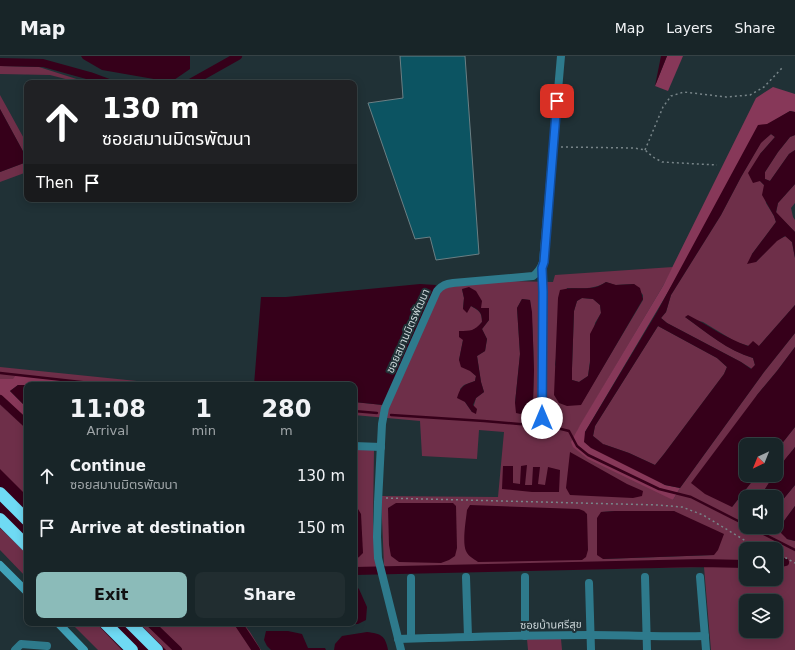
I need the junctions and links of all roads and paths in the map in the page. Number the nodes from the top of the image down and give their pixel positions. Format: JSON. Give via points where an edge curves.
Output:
{"nodes":[{"id":1,"x":560,"y":56,"type":"edge"},
{"id":2,"x":783,"y":67,"type":"dead end"},
{"id":3,"x":553,"y":147,"type":"junction"},
{"id":4,"x":645,"y":150,"type":"junction"},
{"id":5,"x":717,"y":165,"type":"dead end"},
{"id":6,"x":542,"y":268,"type":"junction"},
{"id":7,"x":542,"y":418,"type":"dead end"},
{"id":8,"x":357,"y":446,"type":"edge"},
{"id":9,"x":381,"y":448,"type":"junction"},
{"id":10,"x":0,"y":493,"type":"edge"},
{"id":11,"x":378,"y":498,"type":"junction"},
{"id":12,"x":24,"y":517,"type":"edge"},
{"id":13,"x":0,"y":519,"type":"edge"},
{"id":14,"x":747,"y":542,"type":"edge"},
{"id":15,"x":24,"y":543,"type":"edge"},
{"id":16,"x":783,"y":557,"type":"edge"},
{"id":17,"x":795,"y":563,"type":"edge"},
{"id":18,"x":0,"y":565,"type":"edge"},
{"id":19,"x":466,"y":577,"type":"dead end"},
{"id":20,"x":525,"y":577,"type":"dead end"},
{"id":21,"x":645,"y":577,"type":"dead end"},
{"id":22,"x":700,"y":577,"type":"dead end"},
{"id":23,"x":411,"y":578,"type":"dead end"},
{"id":24,"x":589,"y":583,"type":"dead end"},
{"id":25,"x":24,"y":589,"type":"edge"},
{"id":26,"x":61,"y":626,"type":"edge"},
{"id":27,"x":108,"y":626,"type":"edge"},
{"id":28,"x":133,"y":626,"type":"edge"},
{"id":29,"x":591,"y":635,"type":"junction"},
{"id":30,"x":525,"y":636,"type":"junction"},
{"id":31,"x":646,"y":636,"type":"junction"},
{"id":32,"x":705,"y":636,"type":"junction"},
{"id":33,"x":468,"y":637,"type":"junction"},
{"id":34,"x":411,"y":638,"type":"junction"},
{"id":35,"x":398,"y":639,"type":"junction"},
{"id":36,"x":47,"y":646,"type":"dead end"},
{"id":37,"x":81,"y":649,"type":"edge"},
{"id":38,"x":15,"y":650,"type":"edge"},
{"id":39,"x":132,"y":650,"type":"edge"},
{"id":40,"x":158,"y":650,"type":"edge"},
{"id":41,"x":401,"y":650,"type":"edge"},
{"id":42,"x":591,"y":650,"type":"edge"},
{"id":43,"x":646,"y":650,"type":"edge"},
{"id":44,"x":706,"y":650,"type":"edge"}],
"edges":[{"from":1,"to":3,"type":"street"},
{"from":2,"to":4,"type":"path","via":[[764,87],[750,95],[726,97],[684,92],[671,96],[663,107]]},
{"from":3,"to":4,"type":"path"},
{"from":3,"to":6,"type":"street"},
{"from":4,"to":5,"type":"path","via":[[662,162]]},
{"from":6,"to":7,"type":"lane"},
{"from":6,"to":9,"type":"street","name":"ซอยสมานมิตรพัฒนา","via":[[533,276],[446,284],[437,291],[385,408]]},
{"from":8,"to":9,"type":"street"},
{"from":9,"to":11,"type":"street","name":"ซอยสมานมิตรพัฒนา"},
{"from":10,"to":12,"type":"highway"},
{"from":11,"to":14,"type":"path","via":[[682,507],[703,515]]},
{"from":11,"to":35,"type":"street","name":"ซอยสมานมิตรพัฒนา","via":[[378,558]]},
{"from":13,"to":15,"type":"highway"},
{"from":16,"to":17,"type":"path"},
{"from":18,"to":25,"type":"main road"},
{"from":19,"to":33,"type":"street"},
{"from":20,"to":30,"type":"street"},
{"from":21,"to":31,"type":"street"},
{"from":22,"to":32,"type":"street"},
{"from":23,"to":34,"type":"street"},
{"from":24,"to":29,"type":"street"},
{"from":26,"to":37,"type":"main road"},
{"from":27,"to":39,"type":"highway"},
{"from":28,"to":40,"type":"highway"},
{"from":29,"to":30,"type":"street","name":"ซอยบ้านศรีสุข"},
{"from":29,"to":31,"type":"street","name":"ซอยบ้านศรีสุข"},
{"from":29,"to":42,"type":"street"},
{"from":30,"to":33,"type":"street","name":"ซอยบ้านศรีสุข"},
{"from":31,"to":32,"type":"street","name":"ซอยบ้านศรีสุข"},
{"from":31,"to":43,"type":"street"},
{"from":32,"to":44,"type":"street"},
{"from":33,"to":34,"type":"street","name":"ซอยบ้านศรีสุข"},
{"from":34,"to":35,"type":"street","name":"ซอยบ้านศรีสุข"},
{"from":35,"to":41,"type":"street","name":"ซอยสมานมิตรพัฒนา"},
{"from":36,"to":38,"type":"street","via":[[21,644]]}]}
